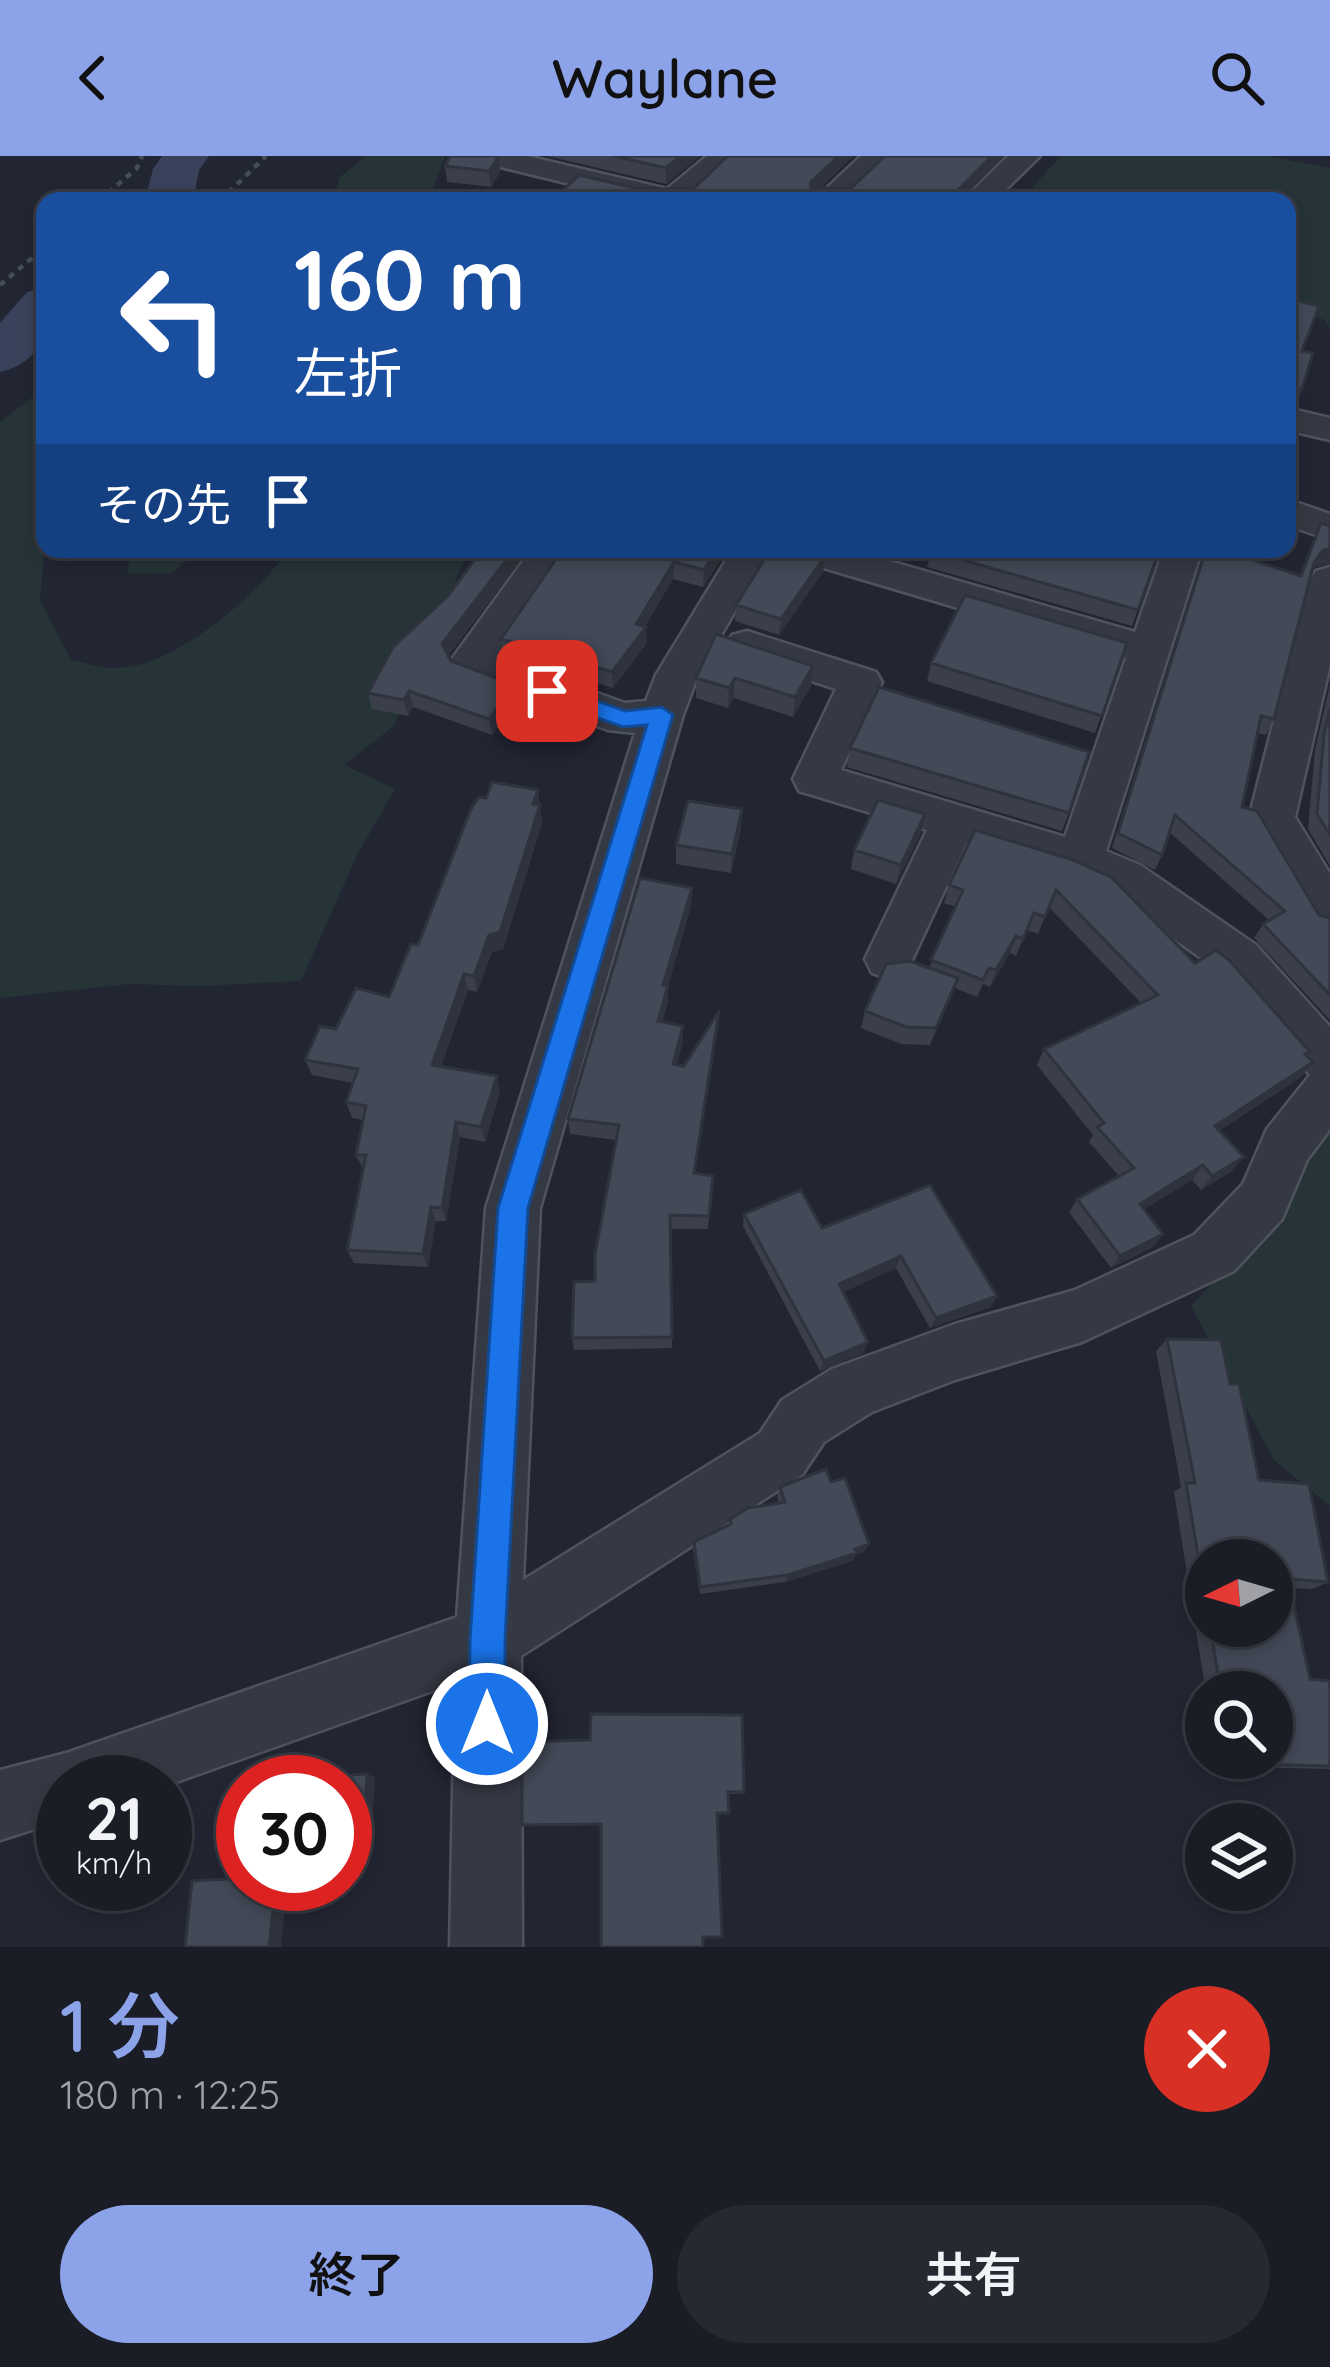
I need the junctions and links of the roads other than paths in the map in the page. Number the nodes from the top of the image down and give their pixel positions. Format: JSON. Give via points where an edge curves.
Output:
{"nodes":[{"id":1,"x":724,"y":156,"type":"edge"},
{"id":2,"x":878,"y":156,"type":"edge"},
{"id":3,"x":1025,"y":156,"type":"edge"},
{"id":4,"x":560,"y":163,"type":"edge"},
{"id":5,"x":506,"y":166,"type":"edge"},
{"id":6,"x":651,"y":192,"type":"edge"},
{"id":7,"x":685,"y":192,"type":"edge"},
{"id":8,"x":838,"y":192,"type":"edge"},
{"id":9,"x":987,"y":192,"type":"edge"},
{"id":10,"x":1296,"y":420,"type":"edge"},
{"id":11,"x":1330,"y":429,"type":"edge"},
{"id":12,"x":1296,"y":515,"type":"edge"},
{"id":13,"x":1330,"y":528,"type":"edge"},
{"id":14,"x":546,"y":558,"type":"edge"},
{"id":15,"x":746,"y":558,"type":"edge"},
{"id":16,"x":835,"y":558,"type":"edge"},
{"id":17,"x":1181,"y":558,"type":"edge"},
{"id":18,"x":1330,"y":580,"type":"edge"},
{"id":19,"x":701,"y":630,"type":"junction"},
{"id":20,"x":1147,"y":650,"type":"junction"},
{"id":21,"x":861,"y":682,"type":"junction"},
{"id":22,"x":907,"y":696,"type":"edge"},
{"id":23,"x":662,"y":715,"type":"junction"},
{"id":24,"x":1066,"y":745,"type":"edge"},
{"id":25,"x":1112,"y":759,"type":"junction"},
{"id":26,"x":953,"y":822,"type":"junction"},
{"id":27,"x":1079,"y":859,"type":"junction"},
{"id":28,"x":1330,"y":914,"type":"edge"},
{"id":29,"x":889,"y":959,"type":"edge"},
{"id":30,"x":1330,"y":1062,"type":"edge"},
{"id":31,"x":1330,"y":1089,"type":"edge"},
{"id":32,"x":488,"y":1640,"type":"junction"},
{"id":33,"x":156,"y":1755,"type":"edge"},
{"id":34,"x":36,"y":1794,"type":"edge"},
{"id":35,"x":0,"y":1805,"type":"edge"},
{"id":36,"x":486,"y":1947,"type":"edge"}],
"edges":[{"from":1,"to":7,"type":"street"},
{"from":2,"to":8,"type":"street"},
{"from":3,"to":9,"type":"street"},
{"from":4,"to":5,"type":"street"},
{"from":4,"to":6,"type":"street"},
{"from":10,"to":11,"type":"street"},
{"from":12,"to":13,"type":"street"},
{"from":14,"to":23,"type":"street","via":[[470,663],[623,719]]},
{"from":15,"to":19,"type":"street"},
{"from":16,"to":20,"type":"street"},
{"from":17,"to":20,"type":"street"},
{"from":18,"to":28,"type":"street","via":[[1272,818]]},
{"from":19,"to":21,"type":"street"},
{"from":19,"to":23,"type":"street"},
{"from":20,"to":25,"type":"street"},
{"from":21,"to":22,"type":"street"},
{"from":21,"to":26,"type":"street","via":[[815,779]]},
{"from":23,"to":32,"type":"street","via":[[513,1208]]},
{"from":24,"to":25,"type":"street"},
{"from":25,"to":27,"type":"street"},
{"from":26,"to":27,"type":"street"},
{"from":26,"to":29,"type":"street"},
{"from":27,"to":30,"type":"street","via":[[1123,878],[1239,959]]},
{"from":31,"to":32,"type":"street","via":[[1286,1146],[1264,1201],[1214,1253],[1082,1315],[854,1390],[803,1421],[781,1454]]},
{"from":32,"to":33,"type":"street"},
{"from":32,"to":36,"type":"street"},
{"from":34,"to":35,"type":"street"}]}
